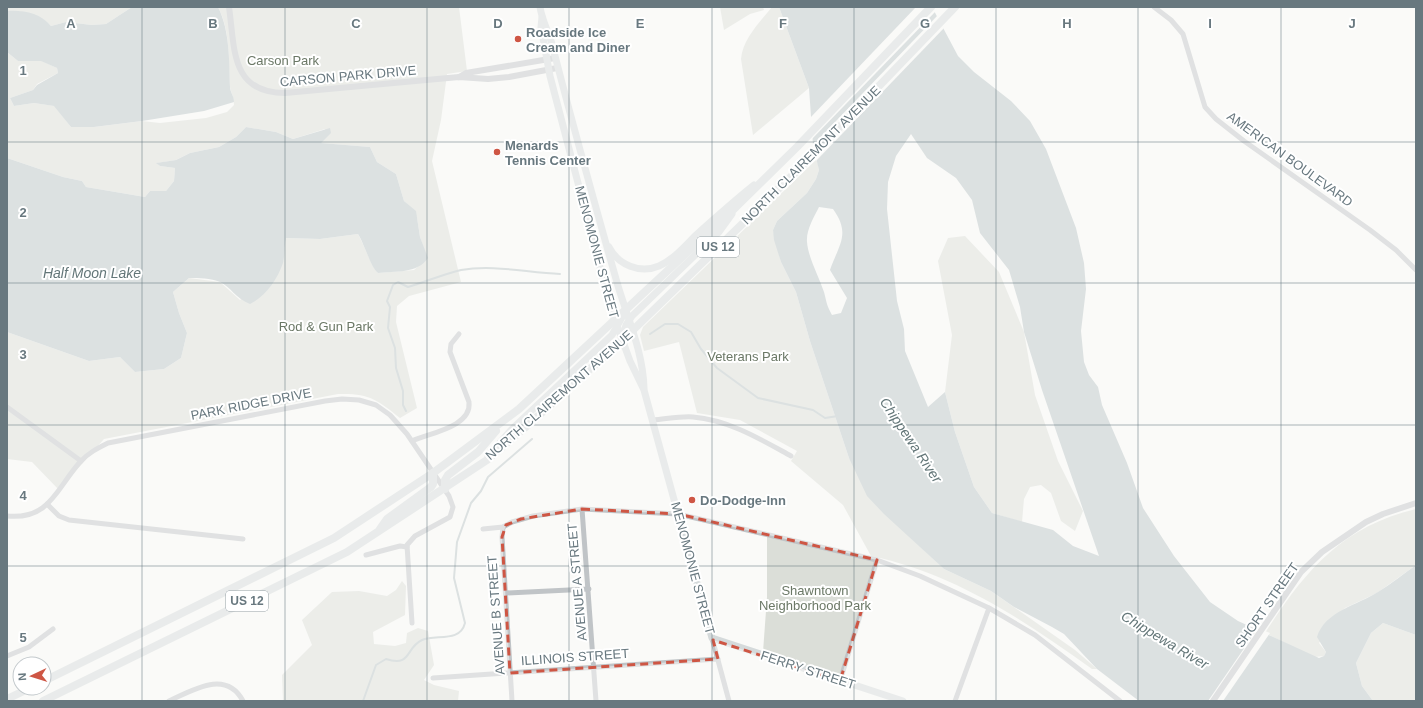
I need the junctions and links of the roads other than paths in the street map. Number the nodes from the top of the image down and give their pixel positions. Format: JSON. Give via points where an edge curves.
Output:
{"nodes":[{"id":1,"x":229,"y":7,"type":"edge"},
{"id":2,"x":540,"y":7,"type":"edge"},
{"id":3,"x":931,"y":7,"type":"edge"},
{"id":4,"x":955,"y":7,"type":"edge"},
{"id":5,"x":1154,"y":7,"type":"edge"},
{"id":6,"x":542,"y":16,"type":"junction"},
{"id":7,"x":555,"y":58,"type":"junction"},
{"id":8,"x":547,"y":60,"type":"junction"},
{"id":9,"x":557,"y":68,"type":"junction"},
{"id":10,"x":549,"y":70,"type":"junction"},
{"id":11,"x":459,"y":77,"type":"junction"},
{"id":12,"x":769,"y":174,"type":"junction"},
{"id":13,"x":736,"y":207,"type":"junction"},
{"id":14,"x":606,"y":241,"type":"junction"},
{"id":15,"x":1416,"y":270,"type":"edge"},
{"id":16,"x":625,"y":312,"type":"junction"},
{"id":17,"x":628,"y":320,"type":"junction"},
{"id":18,"x":616,"y":324,"type":"junction"},
{"id":19,"x":632,"y":331,"type":"junction"},
{"id":20,"x":459,"y":334,"type":"dead end"},
{"id":21,"x":622,"y":340,"type":"junction"},
{"id":22,"x":644,"y":390,"type":"junction"},
{"id":23,"x":7,"y":407,"type":"edge"},
{"id":24,"x":506,"y":420,"type":"junction"},
{"id":25,"x":653,"y":420,"type":"junction"},
{"id":26,"x":412,"y":441,"type":"junction"},
{"id":27,"x":791,"y":456,"type":"dead end"},
{"id":28,"x":80,"y":461,"type":"junction"},
{"id":29,"x":482,"y":463,"type":"junction"},
{"id":30,"x":433,"y":473,"type":"junction"},
{"id":31,"x":445,"y":489,"type":"junction"},
{"id":32,"x":1416,"y":503,"type":"edge"},
{"id":33,"x":47,"y":504,"type":"junction"},
{"id":34,"x":582,"y":509,"type":"junction"},
{"id":35,"x":678,"y":514,"type":"junction"},
{"id":36,"x":7,"y":516,"type":"edge"},
{"id":37,"x":504,"y":527,"type":"junction"},
{"id":38,"x":483,"y":529,"type":"dead end"},
{"id":39,"x":377,"y":532,"type":"junction"},
{"id":40,"x":243,"y":539,"type":"dead end"},
{"id":41,"x":407,"y":547,"type":"junction"},
{"id":42,"x":366,"y":555,"type":"dead end"},
{"id":43,"x":877,"y":560,"type":"junction"},
{"id":44,"x":589,"y":589,"type":"junction"},
{"id":45,"x":506,"y":593,"type":"junction"},
{"id":46,"x":989,"y":608,"type":"junction"},
{"id":47,"x":412,"y":623,"type":"dead end"},
{"id":48,"x":53,"y":629,"type":"dead end"},
{"id":49,"x":712,"y":638,"type":"junction"},
{"id":50,"x":7,"y":656,"type":"edge"},
{"id":51,"x":718,"y":659,"type":"junction"},
{"id":52,"x":594,"y":667,"type":"junction"},
{"id":53,"x":510,"y":673,"type":"junction"},
{"id":54,"x":52,"y":677,"type":"edge"},
{"id":55,"x":433,"y":678,"type":"dead end"},
{"id":56,"x":840,"y":681,"type":"junction"},
{"id":57,"x":43,"y":701,"type":"edge"},
{"id":58,"x":170,"y":701,"type":"edge"},
{"id":59,"x":243,"y":701,"type":"edge"},
{"id":60,"x":512,"y":701,"type":"edge"},
{"id":61,"x":596,"y":701,"type":"edge"},
{"id":62,"x":729,"y":701,"type":"edge"},
{"id":63,"x":903,"y":701,"type":"edge"},
{"id":64,"x":955,"y":701,"type":"edge"},
{"id":65,"x":1120,"y":701,"type":"edge"},
{"id":66,"x":1213,"y":701,"type":"edge"}],
"edges":[{"from":1,"to":11,"type":"street","name":"CARSON PARK DRIVE","via":[[241,72],[250,84],[264,91],[285,93]]},
{"from":2,"to":6,"type":"main road","name":"MENOMONIE STREET"},
{"from":3,"to":12,"type":"main road","name":"NORTH CLAIREMONT AVENUE","number":"US 12"},
{"from":4,"to":19,"type":"main road","name":"NORTH CLAIREMONT AVENUE","number":"US 12","via":[[804,164]]},
{"from":5,"to":15,"type":"street","name":"AMERICAN BOULEVARD","via":[[1171,20],[1183,34],[1205,107],[1216,119],[1370,230]]},
{"from":6,"to":7,"type":"main road","name":"MENOMONIE STREET"},
{"from":6,"to":8,"type":"main road","name":"MENOMONIE STREET","via":[[541,27]]},
{"from":7,"to":8,"type":"street","name":"CARSON PARK DRIVE"},
{"from":7,"to":9,"type":"main road","name":"MENOMONIE STREET"},
{"from":8,"to":10,"type":"main road","name":"MENOMONIE STREET"},
{"from":8,"to":11,"type":"street","name":"CARSON PARK DRIVE"},
{"from":9,"to":10,"type":"street","name":"CARSON PARK DRIVE"},
{"from":9,"to":14,"type":"main road","name":"MENOMONIE STREET"},
{"from":10,"to":11,"type":"street","name":"CARSON PARK DRIVE","via":[[501,78]]},
{"from":10,"to":18,"type":"main road","name":"MENOMONIE STREET"},
{"from":12,"to":13,"type":"main road","name":"NORTH CLAIREMONT AVENUE","number":"US 12"},
{"from":12,"to":14,"type":"main road","via":[[734,200],[675,255],[659,266],[640,269],[630,266],[618,258]]},
{"from":13,"to":16,"type":"main road","name":"NORTH CLAIREMONT AVENUE","number":"US 12"},
{"from":13,"to":17,"type":"main road","via":[[719,232]]},
{"from":14,"to":16,"type":"main road","name":"MENOMONIE STREET"},
{"from":16,"to":17,"type":"main road","name":"MENOMONIE STREET"},
{"from":16,"to":18,"type":"main road","name":"NORTH CLAIREMONT AVENUE","number":"US 12"},
{"from":17,"to":19,"type":"main road","name":"MENOMONIE STREET"},
{"from":17,"to":21,"type":"main road"},
{"from":18,"to":21,"type":"main road","name":"MENOMONIE STREET"},
{"from":18,"to":24,"type":"main road","name":"NORTH CLAIREMONT AVENUE","number":"US 12"},
{"from":18,"to":29,"type":"main road","via":[[578,368],[504,437]]},
{"from":19,"to":21,"type":"main road","name":"NORTH CLAIREMONT AVENUE","number":"US 12"},
{"from":19,"to":22,"type":"main road","name":"MENOMONIE STREET","via":[[644,368]]},
{"from":20,"to":26,"type":"street","via":[[451,344],[450,352],[469,402],[469,411],[461,422]]},
{"from":21,"to":22,"type":"main road","name":"MENOMONIE STREET"},
{"from":21,"to":29,"type":"main road","name":"NORTH CLAIREMONT AVENUE","number":"US 12"},
{"from":22,"to":25,"type":"main road","name":"MENOMONIE STREET"},
{"from":23,"to":28,"type":"street"},
{"from":24,"to":30,"type":"main road","name":"NORTH CLAIREMONT AVENUE","number":"US 12"},
{"from":24,"to":31,"type":"main road","via":[[478,452],[448,475]]},
{"from":25,"to":27,"type":"street","via":[[693,417],[725,423]]},
{"from":25,"to":35,"type":"main road","name":"MENOMONIE STREET"},
{"from":26,"to":28,"type":"street","name":"PARK RIDGE DRIVE","via":[[398,422],[376,405],[342,399],[119,440],[96,450]]},
{"from":26,"to":30,"type":"street","name":"PARK RIDGE DRIVE"},
{"from":28,"to":33,"type":"street","name":"PARK RIDGE DRIVE"},
{"from":29,"to":31,"type":"main road","name":"NORTH CLAIREMONT AVENUE","number":"US 12"},
{"from":30,"to":31,"type":"street","name":"PARK RIDGE DRIVE"},
{"from":30,"to":39,"type":"main road","via":[[433,484],[388,519]]},
{"from":30,"to":54,"type":"main road","name":"NORTH CLAIREMONT AVENUE","number":"US 12","via":[[334,538]]},
{"from":31,"to":39,"type":"main road","name":"NORTH CLAIREMONT AVENUE","number":"US 12"},
{"from":31,"to":41,"type":"street","name":"PARK RIDGE DRIVE","via":[[453,507],[450,517],[415,536]]},
{"from":32,"to":66,"type":"street","name":"SHORT STREET","via":[[1366,522],[1322,552],[1301,572]]},
{"from":33,"to":36,"type":"street","name":"PARK RIDGE DRIVE","via":[[29,516]]},
{"from":33,"to":40,"type":"street","via":[[59,516],[69,520]]},
{"from":34,"to":35,"type":"street"},
{"from":34,"to":37,"type":"street","via":[[527,518]]},
{"from":34,"to":44,"type":"street","name":"AVENUE A STREET"},
{"from":35,"to":43,"type":"street"},
{"from":35,"to":49,"type":"main road","name":"MENOMONIE STREET"},
{"from":37,"to":38,"type":"street"},
{"from":37,"to":45,"type":"street","name":"AVENUE B STREET","via":[[502,537]]},
{"from":39,"to":57,"type":"main road","name":"NORTH CLAIREMONT AVENUE","number":"US 12","via":[[347,552]]},
{"from":41,"to":42,"type":"street","via":[[400,546]]},
{"from":41,"to":47,"type":"street"},
{"from":43,"to":46,"type":"street","via":[[938,583]]},
{"from":43,"to":56,"type":"street"},
{"from":44,"to":45,"type":"street"},
{"from":44,"to":52,"type":"street","name":"AVENUE A STREET"},
{"from":45,"to":53,"type":"street","name":"AVENUE B STREET"},
{"from":46,"to":64,"type":"street"},
{"from":46,"to":65,"type":"street","via":[[1035,635]]},
{"from":48,"to":50,"type":"street","via":[[28,647]]},
{"from":49,"to":51,"type":"street","name":"MENOMONIE STREET"},
{"from":49,"to":56,"type":"main road","name":"FERRY STREET"},
{"from":51,"to":52,"type":"street","name":"ILLINOIS STREET"},
{"from":51,"to":62,"type":"street","name":"MENOMONIE STREET"},
{"from":52,"to":53,"type":"street","name":"ILLINOIS STREET"},
{"from":52,"to":61,"type":"street","name":"AVENUE A STREET"},
{"from":53,"to":55,"type":"street","name":"ILLINOIS STREET"},
{"from":53,"to":60,"type":"street","name":"AVENUE B STREET"},
{"from":56,"to":63,"type":"main road","name":"FERRY STREET"},
{"from":58,"to":59,"type":"street","via":[[210,683],[225,685],[235,691]]}]}
